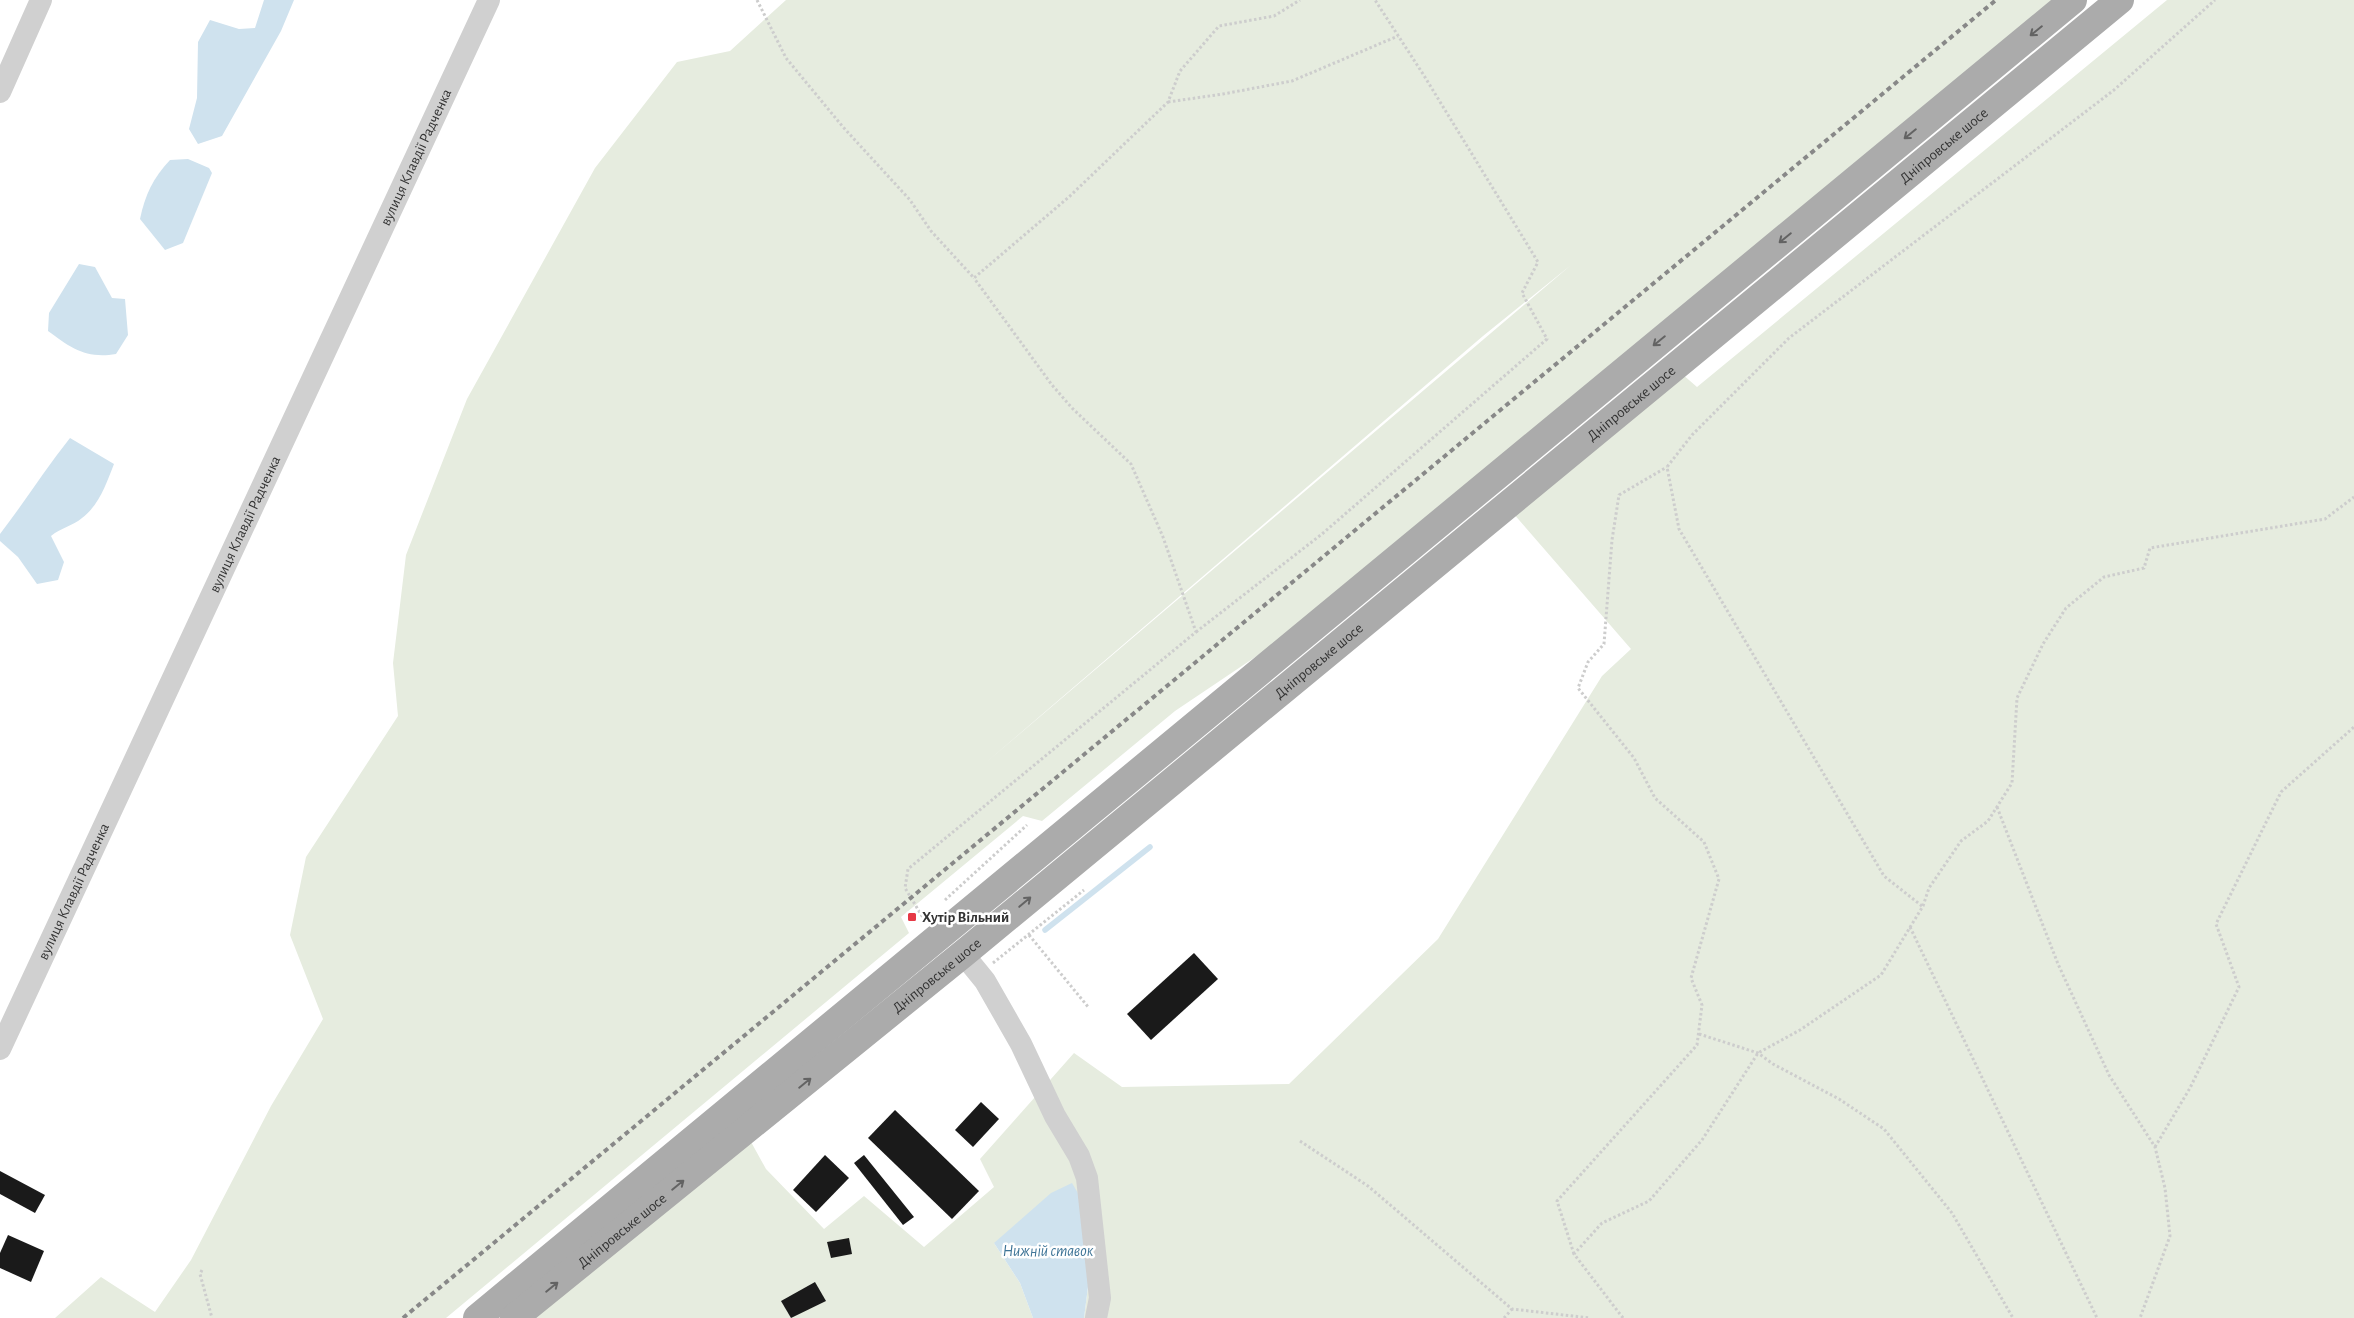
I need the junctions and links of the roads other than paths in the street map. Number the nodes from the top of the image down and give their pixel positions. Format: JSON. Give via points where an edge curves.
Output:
{"nodes":[{"id":1,"x":42,"y":0,"type":"edge"},
{"id":2,"x":489,"y":0,"type":"edge"},
{"id":3,"x":2074,"y":0,"type":"edge"},
{"id":4,"x":2120,"y":0,"type":"edge"},
{"id":5,"x":0,"y":92,"type":"edge"},
{"id":6,"x":971,"y":964,"type":"junction"},
{"id":7,"x":0,"y":1049,"type":"edge"},
{"id":8,"x":1100,"y":1311,"type":"edge"},
{"id":9,"x":476,"y":1318,"type":"edge"},
{"id":10,"x":514,"y":1318,"type":"edge"}],
"edges":[{"from":1,"to":5,"type":"street"},
{"from":2,"to":7,"type":"street","name":"вулиця Клавдії Радченка"},
{"from":3,"to":9,"type":"main road","name":"Дніпровське шосе","one_way":true,"via":[[929,924]]},
{"from":6,"to":4,"type":"main road","name":"Дніпровське шосе","one_way":true},
{"from":6,"to":8,"type":"street","via":[[1021,1044],[1087,1178]]},
{"from":10,"to":6,"type":"main road","name":"Дніпровське шосе","one_way":true}]}
